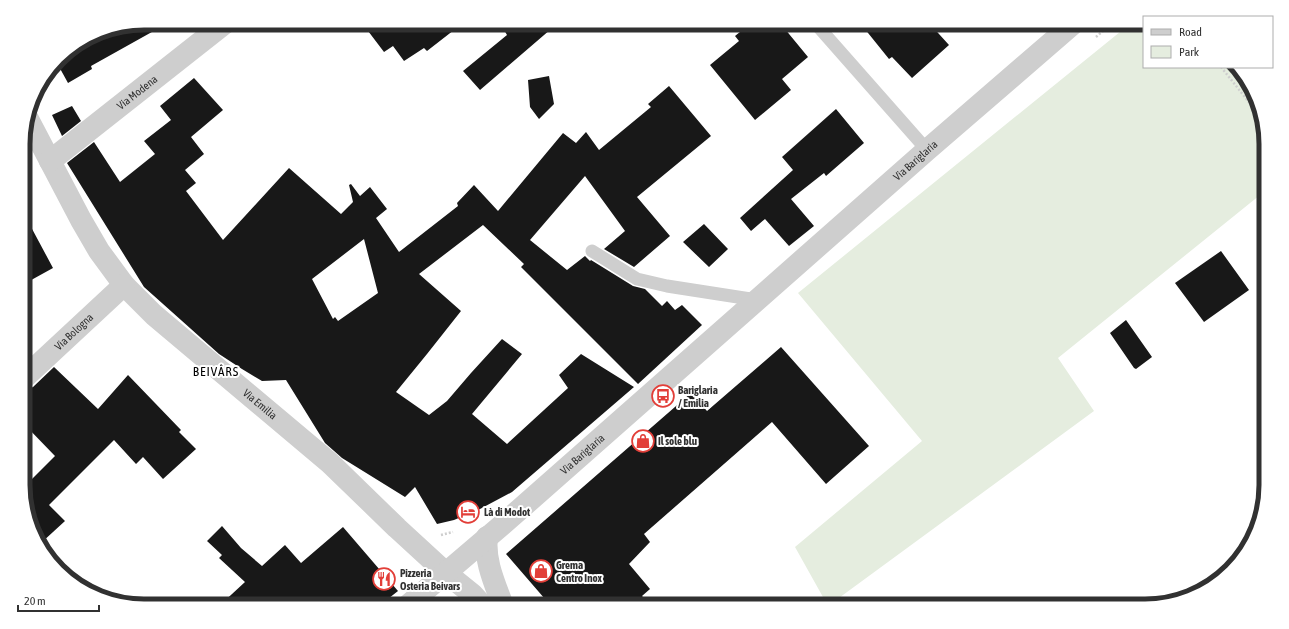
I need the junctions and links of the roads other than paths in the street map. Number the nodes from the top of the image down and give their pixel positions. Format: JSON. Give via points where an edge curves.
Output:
{"nodes":[{"id":1,"x":216,"y":30,"type":"edge"},
{"id":2,"x":821,"y":30,"type":"edge"},
{"id":3,"x":1066,"y":30,"type":"edge"},
{"id":4,"x":32,"y":125,"type":"edge"},
{"id":5,"x":927,"y":150,"type":"junction"},
{"id":6,"x":50,"y":161,"type":"junction"},
{"id":7,"x":592,"y":252,"type":"dead end"},
{"id":8,"x":124,"y":285,"type":"junction"},
{"id":9,"x":757,"y":300,"type":"junction"},
{"id":10,"x":30,"y":372,"type":"edge"},
{"id":11,"x":487,"y":537,"type":"junction"},
{"id":12,"x":446,"y":573,"type":"junction"},
{"id":13,"x":415,"y":599,"type":"edge"},
{"id":14,"x":477,"y":599,"type":"edge"},
{"id":15,"x":501,"y":599,"type":"edge"}],
"edges":[{"from":1,"to":6,"type":"street","name":"Via Modena"},
{"from":2,"to":5,"type":"lane"},
{"from":3,"to":5,"type":"street","name":"Via Bariglaria"},
{"from":4,"to":6,"type":"street","name":"Via Emilia"},
{"from":5,"to":9,"type":"street","name":"Via Bariglaria"},
{"from":6,"to":8,"type":"street","name":"Via Emilia","via":[[99,251]]},
{"from":7,"to":9,"type":"lane","via":[[637,279]]},
{"from":8,"to":10,"type":"street","name":"Via Bologna"},
{"from":8,"to":12,"type":"street","name":"Via Emilia","via":[[154,315],[330,463]]},
{"from":9,"to":11,"type":"street","name":"Via Bariglaria"},
{"from":11,"to":12,"type":"street","name":"Via Bariglaria"},
{"from":11,"to":15,"type":"street","via":[[487,559]]},
{"from":12,"to":13,"type":"street","name":"Via Bariglaria"},
{"from":12,"to":14,"type":"street","name":"Via Emilia"}]}
